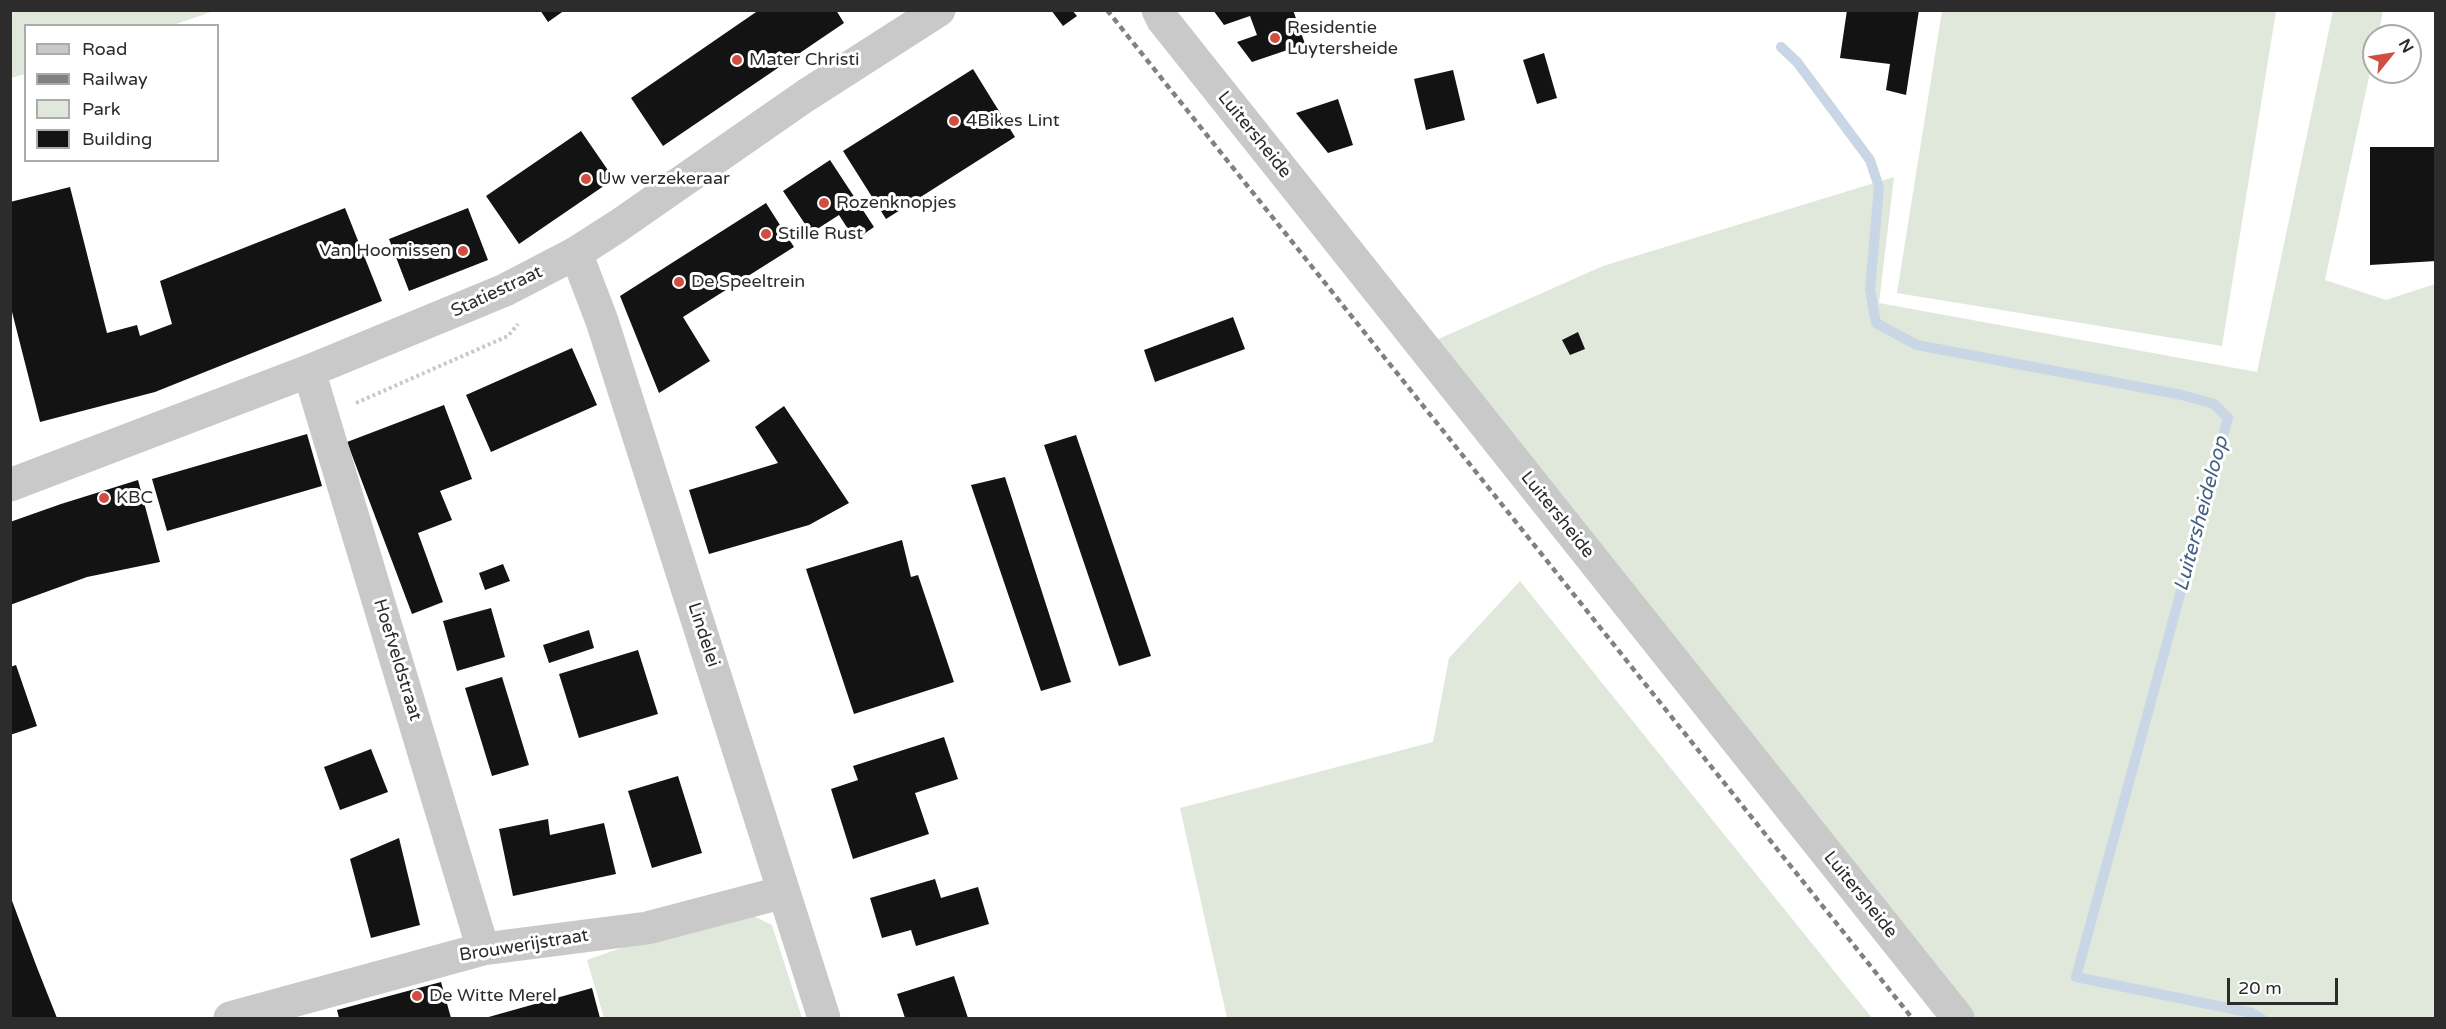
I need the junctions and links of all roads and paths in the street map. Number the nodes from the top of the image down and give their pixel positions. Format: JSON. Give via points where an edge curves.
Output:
{"nodes":[{"id":1,"x":939,"y":10,"type":"edge"},
{"id":2,"x":1158,"y":10,"type":"edge"},
{"id":3,"x":576,"y":253,"type":"junction"},
{"id":4,"x":309,"y":371,"type":"junction"},
{"id":5,"x":10,"y":485,"type":"edge"},
{"id":6,"x":784,"y":892,"type":"junction"},
{"id":7,"x":483,"y":949,"type":"junction"},
{"id":8,"x":230,"y":1018,"type":"edge"},
{"id":9,"x":825,"y":1018,"type":"edge"},
{"id":10,"x":1958,"y":1018,"type":"edge"}],
"edges":[{"from":1,"to":3,"type":"street","name":"Statiestraat","via":[[805,96]]},
{"from":2,"to":10,"type":"street","name":"Luitersheide"},
{"from":3,"to":4,"type":"street","name":"Statiestraat","via":[[505,291]]},
{"from":3,"to":6,"type":"street","name":"Lindelei","via":[[606,332]]},
{"from":4,"to":5,"type":"street","name":"Statiestraat"},
{"from":4,"to":7,"type":"street","name":"Hoefveldstraat"},
{"from":6,"to":7,"type":"street","name":"Brouwerijstraat","via":[[647,928]]},
{"from":6,"to":9,"type":"street","name":"Lindelei"},
{"from":7,"to":8,"type":"street","name":"Brouwerijstraat"}]}
